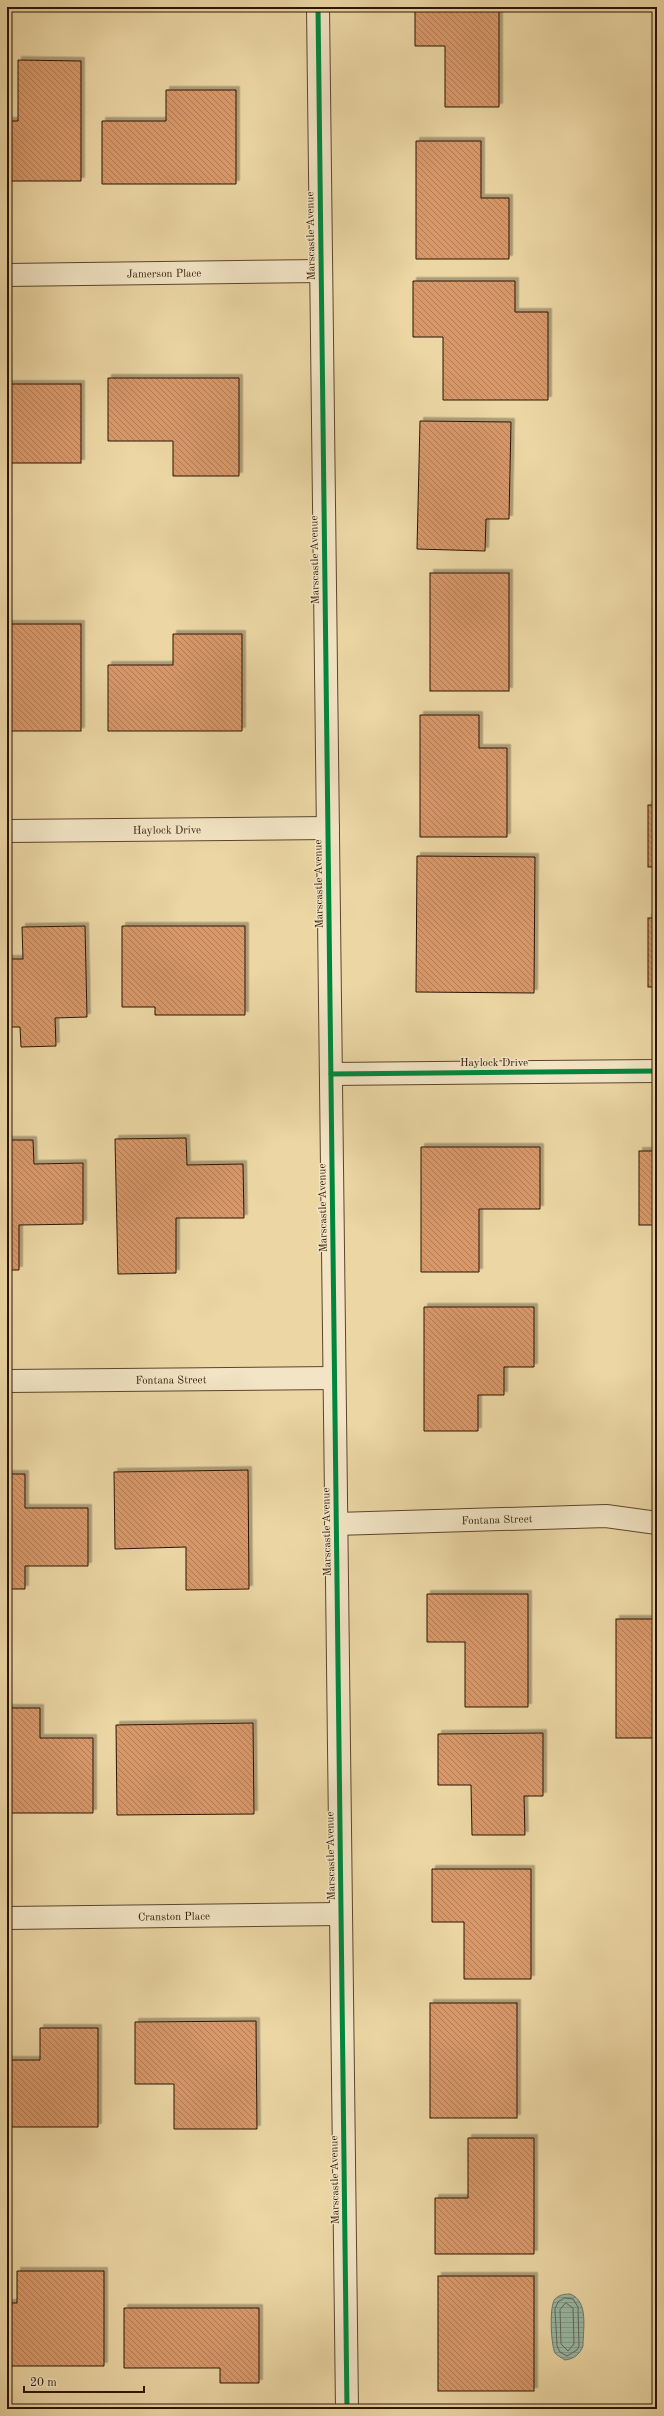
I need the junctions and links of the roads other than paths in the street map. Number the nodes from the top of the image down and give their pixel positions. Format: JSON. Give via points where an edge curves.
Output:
{"nodes":[{"id":1,"x":318,"y":7,"type":"edge"},
{"id":2,"x":320,"y":271,"type":"junction"},
{"id":3,"x":7,"y":275,"type":"edge"},
{"id":4,"x":328,"y":828,"type":"junction"},
{"id":5,"x":7,"y":831,"type":"edge"},
{"id":6,"x":657,"y":1071,"type":"edge"},
{"id":7,"x":330,"y":1074,"type":"junction"},
{"id":8,"x":334,"y":1378,"type":"junction"},
{"id":9,"x":7,"y":1381,"type":"edge"},
{"id":10,"x":657,"y":1523,"type":"edge"},
{"id":11,"x":336,"y":1524,"type":"junction"},
{"id":12,"x":340,"y":1914,"type":"junction"},
{"id":13,"x":7,"y":1918,"type":"edge"},
{"id":14,"x":347,"y":2409,"type":"edge"}],
"edges":[{"from":1,"to":2,"type":"street","name":"Marscastle Avenue"},
{"from":2,"to":3,"type":"street","name":"Jamerson Place"},
{"from":2,"to":4,"type":"street","name":"Marscastle Avenue"},
{"from":4,"to":5,"type":"street","name":"Haylock Drive"},
{"from":4,"to":7,"type":"street","name":"Marscastle Avenue"},
{"from":6,"to":7,"type":"street","name":"Haylock Drive"},
{"from":7,"to":8,"type":"street","name":"Marscastle Avenue"},
{"from":8,"to":9,"type":"street","name":"Fontana Street"},
{"from":8,"to":11,"type":"street","name":"Marscastle Avenue"},
{"from":10,"to":11,"type":"street","name":"Fontana Street","via":[[606,1516]]},
{"from":11,"to":12,"type":"street","name":"Marscastle Avenue"},
{"from":12,"to":13,"type":"street","name":"Cranston Place"},
{"from":12,"to":14,"type":"street","name":"Marscastle Avenue"}]}
